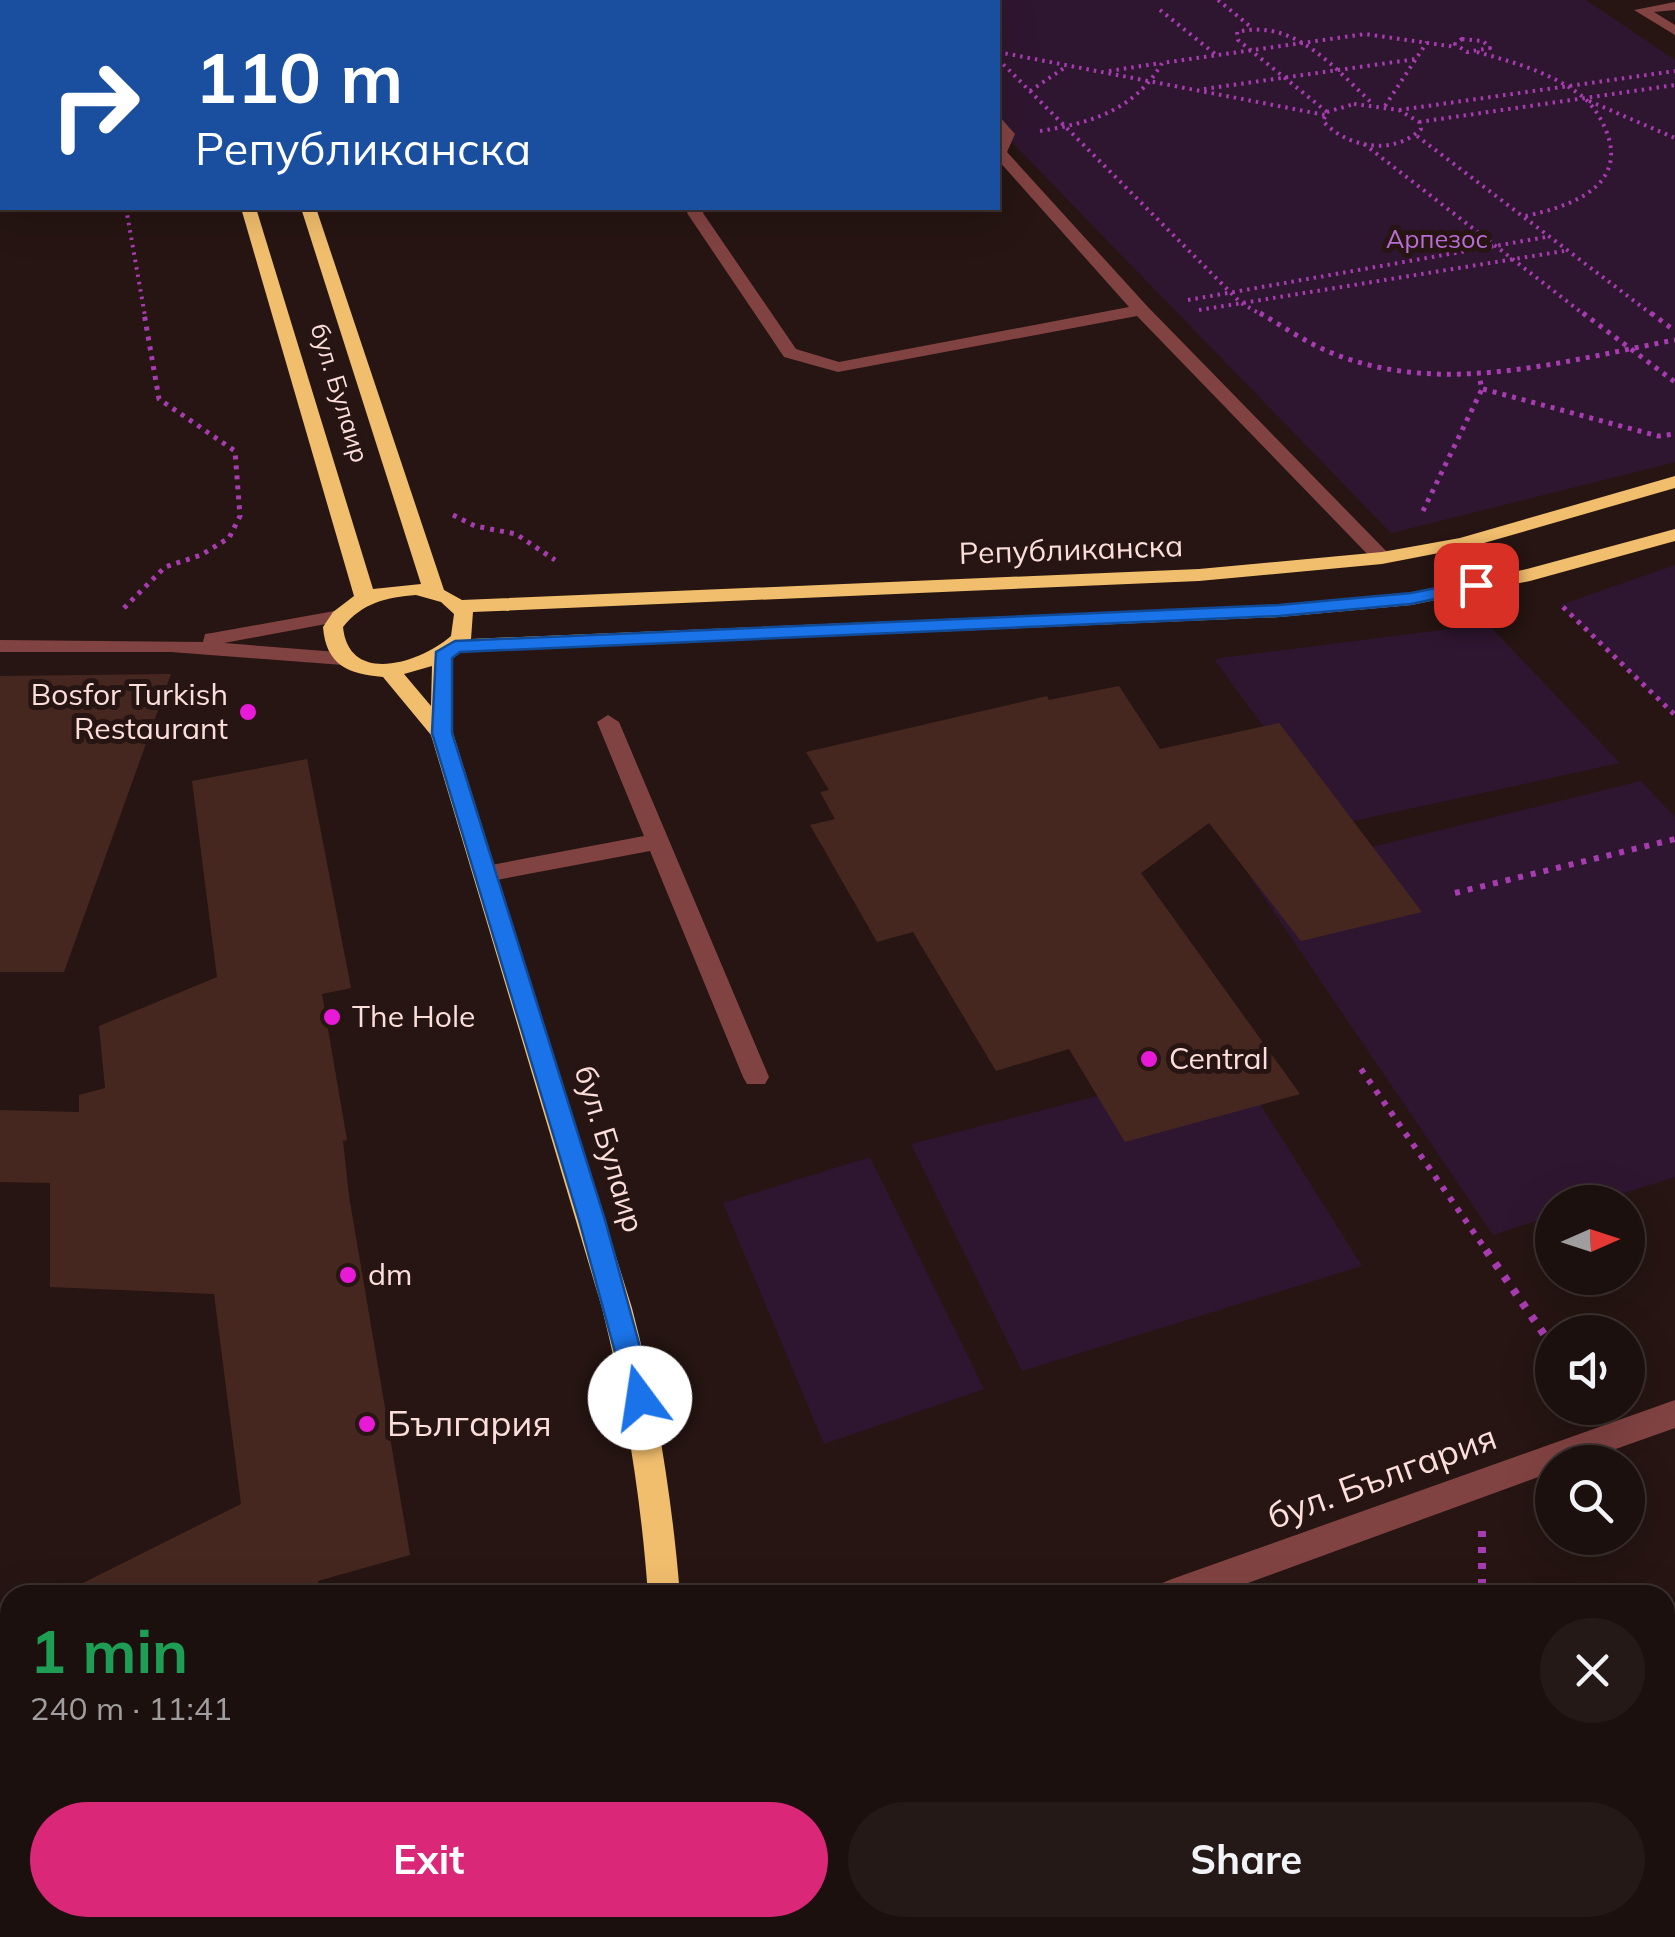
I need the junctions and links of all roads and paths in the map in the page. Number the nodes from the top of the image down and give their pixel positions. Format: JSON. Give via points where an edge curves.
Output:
{"nodes":[{"id":1,"x":1218,"y":0,"type":"edge"},
{"id":2,"x":1675,"y":6,"type":"edge"},
{"id":3,"x":1160,"y":10,"type":"dead end"},
{"id":4,"x":1251,"y":28,"type":"junction"},
{"id":5,"x":1675,"y":30,"type":"edge"},
{"id":6,"x":1427,"y":42,"type":"junction"},
{"id":7,"x":1300,"y":43,"type":"junction"},
{"id":8,"x":1456,"y":46,"type":"junction"},
{"id":9,"x":1250,"y":50,"type":"junction"},
{"id":10,"x":1476,"y":52,"type":"junction"},
{"id":11,"x":1216,"y":55,"type":"junction"},
{"id":12,"x":1000,"y":56,"type":"edge"},
{"id":13,"x":1000,"y":58,"type":"edge"},
{"id":14,"x":1416,"y":58,"type":"junction"},
{"id":15,"x":1162,"y":63,"type":"junction"},
{"id":16,"x":1068,"y":66,"type":"junction"},
{"id":17,"x":1333,"y":69,"type":"junction"},
{"id":18,"x":1675,"y":71,"type":"edge"},
{"id":19,"x":1100,"y":72,"type":"junction"},
{"id":20,"x":1284,"y":78,"type":"junction"},
{"id":21,"x":1153,"y":82,"type":"junction"},
{"id":22,"x":1675,"y":85,"type":"edge"},
{"id":23,"x":1563,"y":87,"type":"junction"},
{"id":24,"x":1196,"y":90,"type":"junction"},
{"id":25,"x":1030,"y":91,"type":"junction"},
{"id":26,"x":1584,"y":98,"type":"junction"},
{"id":27,"x":1373,"y":104,"type":"junction"},
{"id":28,"x":1385,"y":106,"type":"junction"},
{"id":29,"x":1400,"y":110,"type":"junction"},
{"id":30,"x":1326,"y":114,"type":"junction"},
{"id":31,"x":1000,"y":122,"type":"edge"},
{"id":32,"x":1419,"y":122,"type":"junction"},
{"id":33,"x":1065,"y":127,"type":"junction"},
{"id":34,"x":1037,"y":131,"type":"dead end"},
{"id":35,"x":1417,"y":136,"type":"junction"},
{"id":36,"x":1675,"y":138,"type":"edge"},
{"id":37,"x":1364,"y":144,"type":"junction"},
{"id":38,"x":1000,"y":149,"type":"edge"},
{"id":39,"x":1000,"y":155,"type":"edge"},
{"id":40,"x":126,"y":210,"type":"edge"},
{"id":41,"x":249,"y":210,"type":"edge"},
{"id":42,"x":309,"y":210,"type":"edge"},
{"id":43,"x":696,"y":210,"type":"edge"},
{"id":44,"x":1520,"y":217,"type":"junction"},
{"id":45,"x":1546,"y":238,"type":"junction"},
{"id":46,"x":1492,"y":246,"type":"junction"},
{"id":47,"x":1564,"y":251,"type":"junction"},
{"id":48,"x":1510,"y":260,"type":"junction"},
{"id":49,"x":1230,"y":292,"type":"junction"},
{"id":50,"x":1241,"y":303,"type":"junction"},
{"id":51,"x":1141,"y":310,"type":"junction"},
{"id":52,"x":1192,"y":311,"type":"junction"},
{"id":53,"x":1206,"y":325,"type":"dead end"},
{"id":54,"x":1675,"y":331,"type":"edge"},
{"id":55,"x":1675,"y":340,"type":"edge"},
{"id":56,"x":1635,"y":349,"type":"junction"},
{"id":57,"x":1479,"y":376,"type":"junction"},
{"id":58,"x":1675,"y":382,"type":"edge"},
{"id":59,"x":1482,"y":389,"type":"junction"},
{"id":60,"x":1675,"y":434,"type":"edge"},
{"id":61,"x":1675,"y":482,"type":"edge"},
{"id":62,"x":444,"y":510,"type":"dead end"},
{"id":63,"x":1675,"y":535,"type":"edge"},
{"id":64,"x":1424,"y":552,"type":"junction"},
{"id":65,"x":1530,"y":575,"type":"junction"},
{"id":66,"x":1397,"y":578,"type":"junction"},
{"id":67,"x":434,"y":592,"type":"junction"},
{"id":68,"x":365,"y":598,"type":"junction"},
{"id":69,"x":612,"y":598,"type":"junction"},
{"id":70,"x":459,"y":606,"type":"junction"},
{"id":71,"x":340,"y":616,"type":"junction"},
{"id":72,"x":0,"y":646,"type":"edge"},
{"id":73,"x":86,"y":646,"type":"junction"},
{"id":74,"x":171,"y":646,"type":"junction"},
{"id":75,"x":449,"y":651,"type":"junction"},
{"id":76,"x":342,"y":658,"type":"junction"},
{"id":77,"x":390,"y":671,"type":"junction"},
{"id":78,"x":1675,"y":715,"type":"edge"},
{"id":79,"x":608,"y":722,"type":"dead end"},
{"id":80,"x":442,"y":733,"type":"junction"},
{"id":81,"x":1675,"y":840,"type":"edge"},
{"id":82,"x":660,"y":842,"type":"junction"},
{"id":83,"x":486,"y":874,"type":"junction"},
{"id":84,"x":1455,"y":893,"type":"dead end"},
{"id":85,"x":1361,"y":1069,"type":"dead end"},
{"id":86,"x":756,"y":1078,"type":"dead end"},
{"id":87,"x":1535,"y":1321,"type":"edge"},
{"id":88,"x":1675,"y":1414,"type":"edge"},
{"id":89,"x":1482,"y":1485,"type":"junction"},
{"id":90,"x":663,"y":1585,"type":"edge"},
{"id":91,"x":1200,"y":1585,"type":"edge"},
{"id":92,"x":1482,"y":1585,"type":"edge"}],
"edges":[{"from":1,"to":4,"type":"path"},
{"from":2,"to":5,"type":"street","via":[[1641,10]]},
{"from":3,"to":11,"type":"path"},
{"from":4,"to":7,"type":"path","via":[[1282,30]]},
{"from":4,"to":9,"type":"path","via":[[1236,37]]},
{"from":6,"to":7,"type":"path","via":[[1365,34]]},
{"from":6,"to":8,"type":"path"},
{"from":6,"to":14,"type":"path"},
{"from":7,"to":9,"type":"path"},
{"from":7,"to":17,"type":"path"},
{"from":8,"to":10,"type":"path"},
{"from":8,"to":10,"type":"path","via":[[1466,39],[1489,45]]},
{"from":9,"to":11,"type":"path"},
{"from":9,"to":20,"type":"path"},
{"from":10,"to":23,"type":"path"},
{"from":11,"to":15,"type":"path"},
{"from":12,"to":16,"type":"path"},
{"from":13,"to":25,"type":"path"},
{"from":14,"to":17,"type":"path"},
{"from":14,"to":28,"type":"path"},
{"from":15,"to":19,"type":"path"},
{"from":15,"to":21,"type":"path"},
{"from":16,"to":19,"type":"path"},
{"from":16,"to":25,"type":"path"},
{"from":17,"to":20,"type":"path"},
{"from":17,"to":27,"type":"path"},
{"from":18,"to":23,"type":"path"},
{"from":19,"to":21,"type":"path"},
{"from":20,"to":24,"type":"path"},
{"from":20,"to":30,"type":"path"},
{"from":21,"to":24,"type":"path"},
{"from":21,"to":33,"type":"path","via":[[1110,114]]},
{"from":22,"to":26,"type":"path"},
{"from":23,"to":26,"type":"path"},
{"from":23,"to":29,"type":"path"},
{"from":24,"to":30,"type":"path"},
{"from":25,"to":33,"type":"path"},
{"from":26,"to":32,"type":"path"},
{"from":26,"to":36,"type":"path"},
{"from":26,"to":44,"type":"path","via":[[1612,144],[1609,170],[1588,194]]},
{"from":27,"to":28,"type":"path"},
{"from":27,"to":30,"type":"path"},
{"from":28,"to":29,"type":"path"},
{"from":29,"to":32,"type":"path"},
{"from":30,"to":37,"type":"path","via":[[1323,122],[1334,134]]},
{"from":31,"to":38,"type":"street","via":[[1008,134]]},
{"from":32,"to":35,"type":"path"},
{"from":33,"to":34,"type":"path"},
{"from":33,"to":49,"type":"path"},
{"from":35,"to":37,"type":"path"},
{"from":35,"to":44,"type":"path"},
{"from":37,"to":46,"type":"path"},
{"from":39,"to":51,"type":"street"},
{"from":40,"to":73,"type":"path","via":[[159,399],[234,451],[240,516],[229,538],[165,567]]},
{"from":41,"to":68,"type":"main road","name":"бул. Булаир"},
{"from":42,"to":67,"type":"main road","name":"бул. Булаир"},
{"from":43,"to":51,"type":"street","via":[[790,354],[812,362],[838,367]]},
{"from":44,"to":45,"type":"path"},
{"from":45,"to":46,"type":"path"},
{"from":45,"to":47,"type":"path"},
{"from":46,"to":48,"type":"path"},
{"from":46,"to":49,"type":"path"},
{"from":47,"to":48,"type":"path"},
{"from":47,"to":54,"type":"path"},
{"from":48,"to":50,"type":"path"},
{"from":48,"to":56,"type":"path"},
{"from":49,"to":50,"type":"path"},
{"from":49,"to":52,"type":"path","via":[[1184,300]]},
{"from":50,"to":52,"type":"path"},
{"from":50,"to":57,"type":"path","via":[[1328,351],[1371,366]]},
{"from":51,"to":66,"type":"street"},
{"from":52,"to":53,"type":"path"},
{"from":55,"to":56,"type":"path"},
{"from":56,"to":57,"type":"path"},
{"from":56,"to":58,"type":"path"},
{"from":57,"to":59,"type":"path"},
{"from":59,"to":60,"type":"path","via":[[1658,436]]},
{"from":59,"to":64,"type":"path","via":[[1411,537]]},
{"from":61,"to":64,"type":"main road","name":"Републиканска"},
{"from":62,"to":69,"type":"path","via":[[475,526],[516,534]]},
{"from":63,"to":65,"type":"main road","name":"Републиканска"},
{"from":64,"to":66,"type":"main road","name":"Републиканска"},
{"from":65,"to":66,"type":"main road","name":"Републиканска"},
{"from":65,"to":78,"type":"path"},
{"from":66,"to":69,"type":"main road","name":"Републиканска","via":[[1199,575]]},
{"from":66,"to":75,"type":"main road","name":"Републиканска","via":[[1279,611]]},
{"from":67,"to":68,"type":"main road"},
{"from":67,"to":70,"type":"main road"},
{"from":68,"to":71,"type":"main road"},
{"from":69,"to":70,"type":"main road","name":"Републиканска"},
{"from":70,"to":75,"type":"main road","via":[[465,630]]},
{"from":71,"to":74,"type":"street"},
{"from":71,"to":76,"type":"main road","via":[[331,638]]},
{"from":72,"to":73,"type":"street"},
{"from":73,"to":74,"type":"street"},
{"from":74,"to":76,"type":"street"},
{"from":75,"to":77,"type":"main road"},
{"from":75,"to":80,"type":"main road","name":"бул. Булаир"},
{"from":76,"to":77,"type":"main road"},
{"from":77,"to":80,"type":"main road","name":"бул. Булаир"},
{"from":79,"to":82,"type":"street"},
{"from":80,"to":83,"type":"main road","name":"бул. Булаир"},
{"from":81,"to":84,"type":"path"},
{"from":82,"to":83,"type":"street"},
{"from":82,"to":86,"type":"street"},
{"from":83,"to":90,"type":"main road","name":"бул. Булаир","via":[[640,1398]]},
{"from":85,"to":87,"type":"path"},
{"from":88,"to":89,"type":"street","name":"бул. България"},
{"from":89,"to":91,"type":"street","name":"бул. България"},
{"from":89,"to":92,"type":"path"}]}
